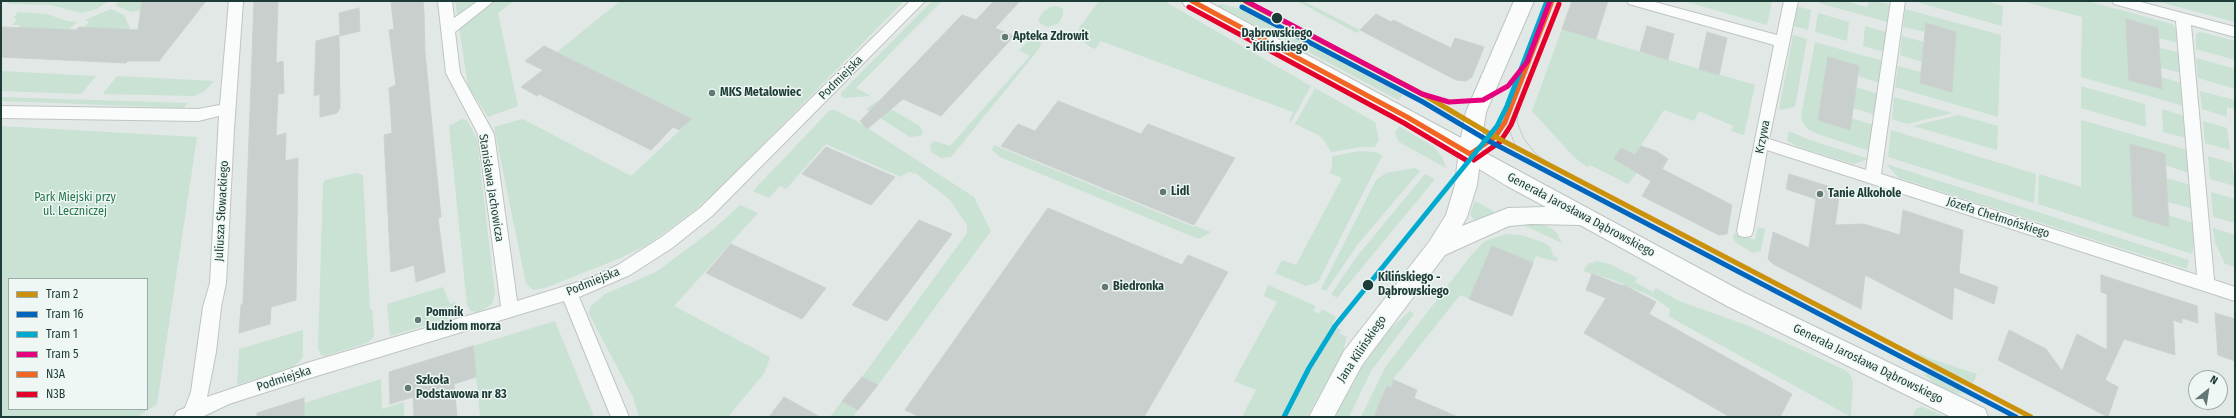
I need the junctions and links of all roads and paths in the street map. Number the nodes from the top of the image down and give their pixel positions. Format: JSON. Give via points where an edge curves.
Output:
{"nodes":[{"id":1,"x":236,"y":1,"type":"edge"},
{"id":2,"x":445,"y":1,"type":"edge"},
{"id":3,"x":487,"y":1,"type":"edge"},
{"id":4,"x":918,"y":1,"type":"edge"},
{"id":5,"x":1192,"y":1,"type":"edge"},
{"id":6,"x":1524,"y":1,"type":"edge"},
{"id":7,"x":1634,"y":1,"type":"edge"},
{"id":8,"x":1791,"y":1,"type":"edge"},
{"id":9,"x":1898,"y":1,"type":"edge"},
{"id":10,"x":2119,"y":1,"type":"edge"},
{"id":11,"x":2183,"y":18,"type":"junction"},
{"id":12,"x":448,"y":30,"type":"junction"},
{"id":13,"x":2235,"y":32,"type":"edge"},
{"id":14,"x":1782,"y":42,"type":"junction"},
{"id":15,"x":228,"y":109,"type":"junction"},
{"id":16,"x":1,"y":112,"type":"edge"},
{"id":17,"x":1761,"y":142,"type":"junction"},
{"id":18,"x":1470,"y":154,"type":"junction"},
{"id":19,"x":1873,"y":178,"type":"junction"},
{"id":20,"x":1585,"y":218,"type":"junction"},
{"id":21,"x":1745,"y":231,"type":"dead end"},
{"id":22,"x":1437,"y":248,"type":"junction"},
{"id":23,"x":2206,"y":284,"type":"junction"},
{"id":24,"x":569,"y":292,"type":"junction"},
{"id":25,"x":2235,"y":294,"type":"edge"},
{"id":26,"x":510,"y":310,"type":"junction"},
{"id":27,"x":188,"y":415,"type":"edge"},
{"id":28,"x":620,"y":417,"type":"edge"},
{"id":29,"x":1321,"y":417,"type":"edge"},
{"id":30,"x":1976,"y":417,"type":"edge"}],
"edges":[{"from":1,"to":15,"type":"street","name":"Juliusza Słowackiego"},
{"from":2,"to":12,"type":"street","name":"Stanisława Jachowicza"},
{"from":3,"to":12,"type":"street"},
{"from":4,"to":24,"type":"street","name":"Podmiejska","via":[[690,225],[624,270],[597,283]]},
{"from":5,"to":18,"type":"street","name":"Generała Jarosława Dąbrowskiego","via":[[1407,117]]},
{"from":6,"to":18,"type":"street","name":"Jana Kilińskiego","via":[[1476,112]]},
{"from":7,"to":14,"type":"street"},
{"from":8,"to":14,"type":"street","name":"Krzywa"},
{"from":9,"to":19,"type":"street"},
{"from":10,"to":11,"type":"street"},
{"from":11,"to":13,"type":"street"},
{"from":11,"to":23,"type":"street"},
{"from":12,"to":26,"type":"street","name":"Stanisława Jachowicza","via":[[453,73],[466,102],[486,134]]},
{"from":14,"to":17,"type":"street","name":"Krzywa"},
{"from":15,"to":16,"type":"street","via":[[198,115]]},
{"from":15,"to":27,"type":"street","name":"Juliusza Słowackiego","via":[[218,283],[212,307],[200,392]]},
{"from":17,"to":19,"type":"street","name":"Józefa Chełmońskiego"},
{"from":17,"to":21,"type":"street","name":"Krzywa"},
{"from":18,"to":20,"type":"street","name":"Generała Jarosława Dąbrowskiego"},
{"from":18,"to":22,"type":"street","name":"Jana Kilińskiego","via":[[1462,202]]},
{"from":19,"to":23,"type":"street","name":"Józefa Chełmońskiego"},
{"from":20,"to":22,"type":"street","via":[[1531,215],[1508,217]]},
{"from":20,"to":30,"type":"street","name":"Generała Jarosława Dąbrowskiego","via":[[1760,311]]},
{"from":22,"to":29,"type":"street","name":"Jana Kilińskiego","via":[[1353,358]]},
{"from":23,"to":25,"type":"street","name":"Józefa Chełmońskiego"},
{"from":24,"to":26,"type":"street","name":"Podmiejska"},
{"from":24,"to":28,"type":"street"},
{"from":26,"to":27,"type":"street","name":"Podmiejska","via":[[224,398]]}]}
